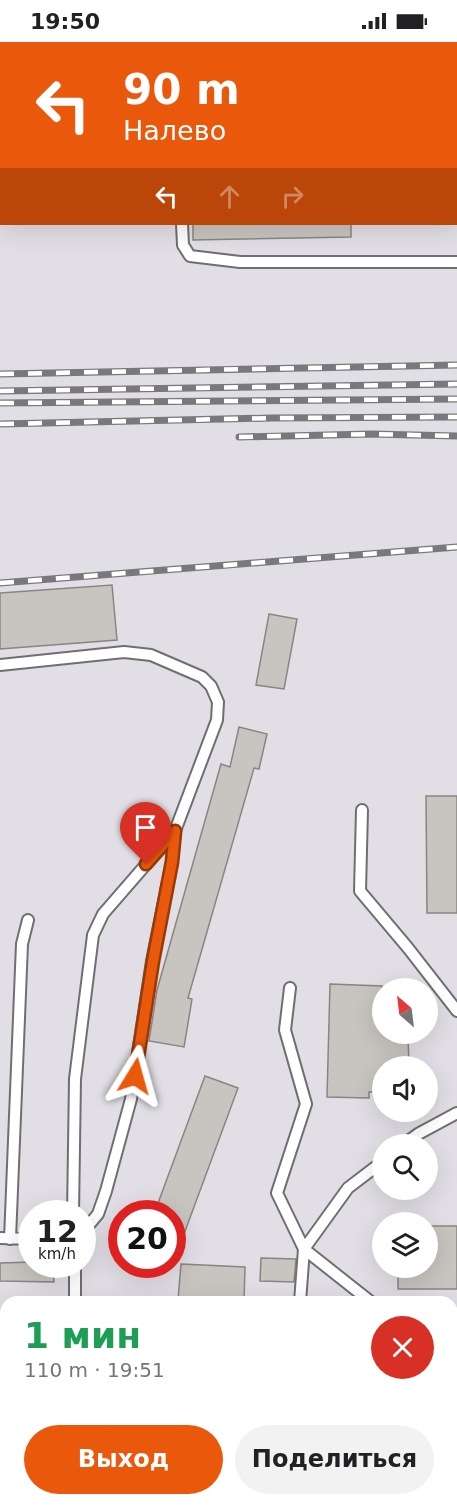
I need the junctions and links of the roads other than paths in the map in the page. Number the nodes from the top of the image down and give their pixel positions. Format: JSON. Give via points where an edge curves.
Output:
{"nodes":[{"id":1,"x":182,"y":225,"type":"edge"},
{"id":2,"x":457,"y":262,"type":"edge"},
{"id":3,"x":0,"y":665,"type":"edge"},
{"id":4,"x":362,"y":810,"type":"dead end"},
{"id":5,"x":175,"y":831,"type":"junction"},
{"id":6,"x":28,"y":920,"type":"dead end"},
{"id":7,"x":290,"y":988,"type":"dead end"},
{"id":8,"x":457,"y":1011,"type":"edge"},
{"id":9,"x":457,"y":1113,"type":"edge"},
{"id":10,"x":418,"y":1134,"type":"edge"},
{"id":11,"x":372,"y":1170,"type":"edge"},
{"id":12,"x":74,"y":1200,"type":"edge"},
{"id":13,"x":96,"y":1216,"type":"edge"},
{"id":14,"x":5,"y":1238,"type":"edge"},
{"id":15,"x":303,"y":1249,"type":"junction"},
{"id":16,"x":75,"y":1278,"type":"edge"},
{"id":17,"x":75,"y":1296,"type":"edge"},
{"id":18,"x":300,"y":1296,"type":"edge"},
{"id":19,"x":363,"y":1296,"type":"edge"}],
"edges":[{"from":1,"to":2,"type":"lane","via":[[183,245],[190,256],[240,262]]},
{"from":3,"to":5,"type":"lane","via":[[124,652],[151,656],[202,677],[218,702],[217,720]]},
{"from":4,"to":8,"type":"lane","via":[[360,891]]},
{"from":5,"to":12,"type":"lane","via":[[103,914],[93,934],[75,1079]]},
{"from":5,"to":13,"type":"lane","via":[[131,1100]]},
{"from":6,"to":14,"type":"lane","via":[[22,944]]},
{"from":7,"to":15,"type":"lane","via":[[285,1030],[306,1104],[277,1193]]},
{"from":9,"to":10,"type":"lane"},
{"from":11,"to":15,"type":"lane","via":[[348,1188]]},
{"from":15,"to":18,"type":"lane"},
{"from":15,"to":19,"type":"lane"},
{"from":16,"to":17,"type":"lane"}]}
